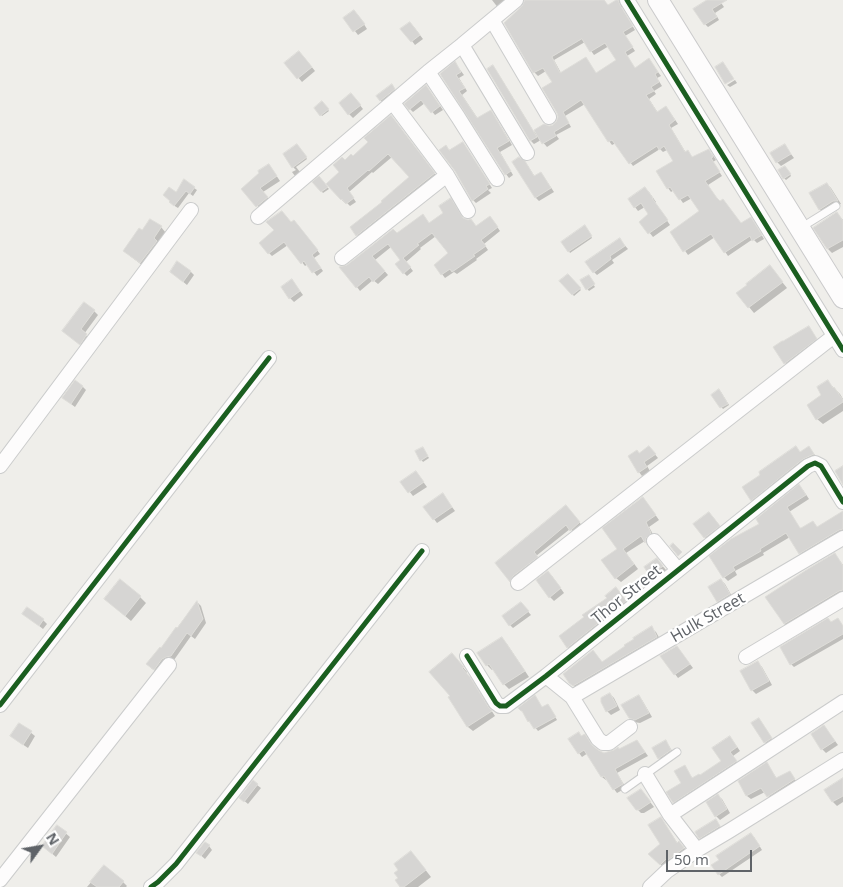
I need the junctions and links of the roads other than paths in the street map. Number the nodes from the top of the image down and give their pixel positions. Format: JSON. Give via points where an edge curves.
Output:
{"nodes":[{"id":1,"x":516,"y":0,"type":"edge"},
{"id":2,"x":627,"y":0,"type":"edge"},
{"id":3,"x":658,"y":0,"type":"edge"},
{"id":4,"x":492,"y":20,"type":"junction"},
{"id":5,"x":462,"y":45,"type":"junction"},
{"id":6,"x":428,"y":72,"type":"junction"},
{"id":7,"x":393,"y":103,"type":"junction"},
{"id":8,"x":549,"y":117,"type":"dead end"},
{"id":9,"x":527,"y":153,"type":"dead end"},
{"id":10,"x":447,"y":175,"type":"junction"},
{"id":11,"x":497,"y":179,"type":"dead end"},
{"id":12,"x":836,"y":206,"type":"dead end"},
{"id":13,"x":191,"y":210,"type":"dead end"},
{"id":14,"x":468,"y":211,"type":"dead end"},
{"id":15,"x":258,"y":217,"type":"dead end"},
{"id":16,"x":799,"y":228,"type":"junction"},
{"id":17,"x":342,"y":258,"type":"dead end"},
{"id":18,"x":843,"y":298,"type":"edge"},
{"id":19,"x":834,"y":336,"type":"junction"},
{"id":20,"x":843,"y":350,"type":"edge"},
{"id":21,"x":269,"y":358,"type":"dead end"},
{"id":22,"x":0,"y":466,"type":"edge"},
{"id":23,"x":843,"y":502,"type":"edge"},
{"id":24,"x":843,"y":538,"type":"edge"},
{"id":25,"x":654,"y":541,"type":"dead end"},
{"id":26,"x":422,"y":551,"type":"dead end"},
{"id":27,"x":678,"y":570,"type":"junction"},
{"id":28,"x":518,"y":583,"type":"dead end"},
{"id":29,"x":843,"y":599,"type":"edge"},
{"id":30,"x":467,"y":656,"type":"dead end"},
{"id":31,"x":746,"y":657,"type":"dead end"},
{"id":32,"x":169,"y":665,"type":"dead end"},
{"id":33,"x":546,"y":676,"type":"junction"},
{"id":34,"x":572,"y":697,"type":"junction"},
{"id":35,"x":843,"y":702,"type":"edge"},
{"id":36,"x":0,"y":705,"type":"edge"},
{"id":37,"x":630,"y":726,"type":"dead end"},
{"id":38,"x":677,"y":752,"type":"dead end"},
{"id":39,"x":843,"y":760,"type":"edge"},
{"id":40,"x":645,"y":774,"type":"junction"},
{"id":41,"x":625,"y":789,"type":"dead end"},
{"id":42,"x":670,"y":814,"type":"junction"},
{"id":43,"x":697,"y":850,"type":"junction"},
{"id":44,"x":0,"y":880,"type":"edge"},
{"id":45,"x":152,"y":887,"type":"edge"},
{"id":46,"x":650,"y":887,"type":"edge"}],
"edges":[{"from":1,"to":4,"type":"street"},
{"from":2,"to":19,"type":"street"},
{"from":3,"to":16,"type":"street"},
{"from":4,"to":5,"type":"street"},
{"from":4,"to":8,"type":"street"},
{"from":5,"to":6,"type":"street"},
{"from":5,"to":9,"type":"street"},
{"from":6,"to":7,"type":"street"},
{"from":6,"to":11,"type":"street"},
{"from":7,"to":10,"type":"street"},
{"from":7,"to":15,"type":"street"},
{"from":10,"to":14,"type":"street"},
{"from":10,"to":17,"type":"street"},
{"from":12,"to":16,"type":"lane"},
{"from":13,"to":22,"type":"street"},
{"from":16,"to":18,"type":"street","via":[[833,275]]},
{"from":19,"to":20,"type":"street"},
{"from":19,"to":28,"type":"street"},
{"from":21,"to":36,"type":"street"},
{"from":23,"to":27,"type":"street","name":"Thor Street","via":[[821,466],[815,463]]},
{"from":24,"to":34,"type":"street","name":"Hulk Street"},
{"from":25,"to":27,"type":"street"},
{"from":26,"to":45,"type":"street","via":[[176,864]]},
{"from":27,"to":33,"type":"street","name":"Thor Street"},
{"from":29,"to":31,"type":"street"},
{"from":30,"to":33,"type":"street","name":"Thor Street","via":[[500,706],[506,706]]},
{"from":32,"to":44,"type":"street"},
{"from":33,"to":34,"type":"street"},
{"from":34,"to":37,"type":"street","via":[[603,743],[609,743]]},
{"from":35,"to":42,"type":"street"},
{"from":38,"to":40,"type":"lane"},
{"from":39,"to":43,"type":"street"},
{"from":40,"to":41,"type":"lane"},
{"from":40,"to":42,"type":"street"},
{"from":42,"to":43,"type":"street"},
{"from":43,"to":46,"type":"street"}]}
